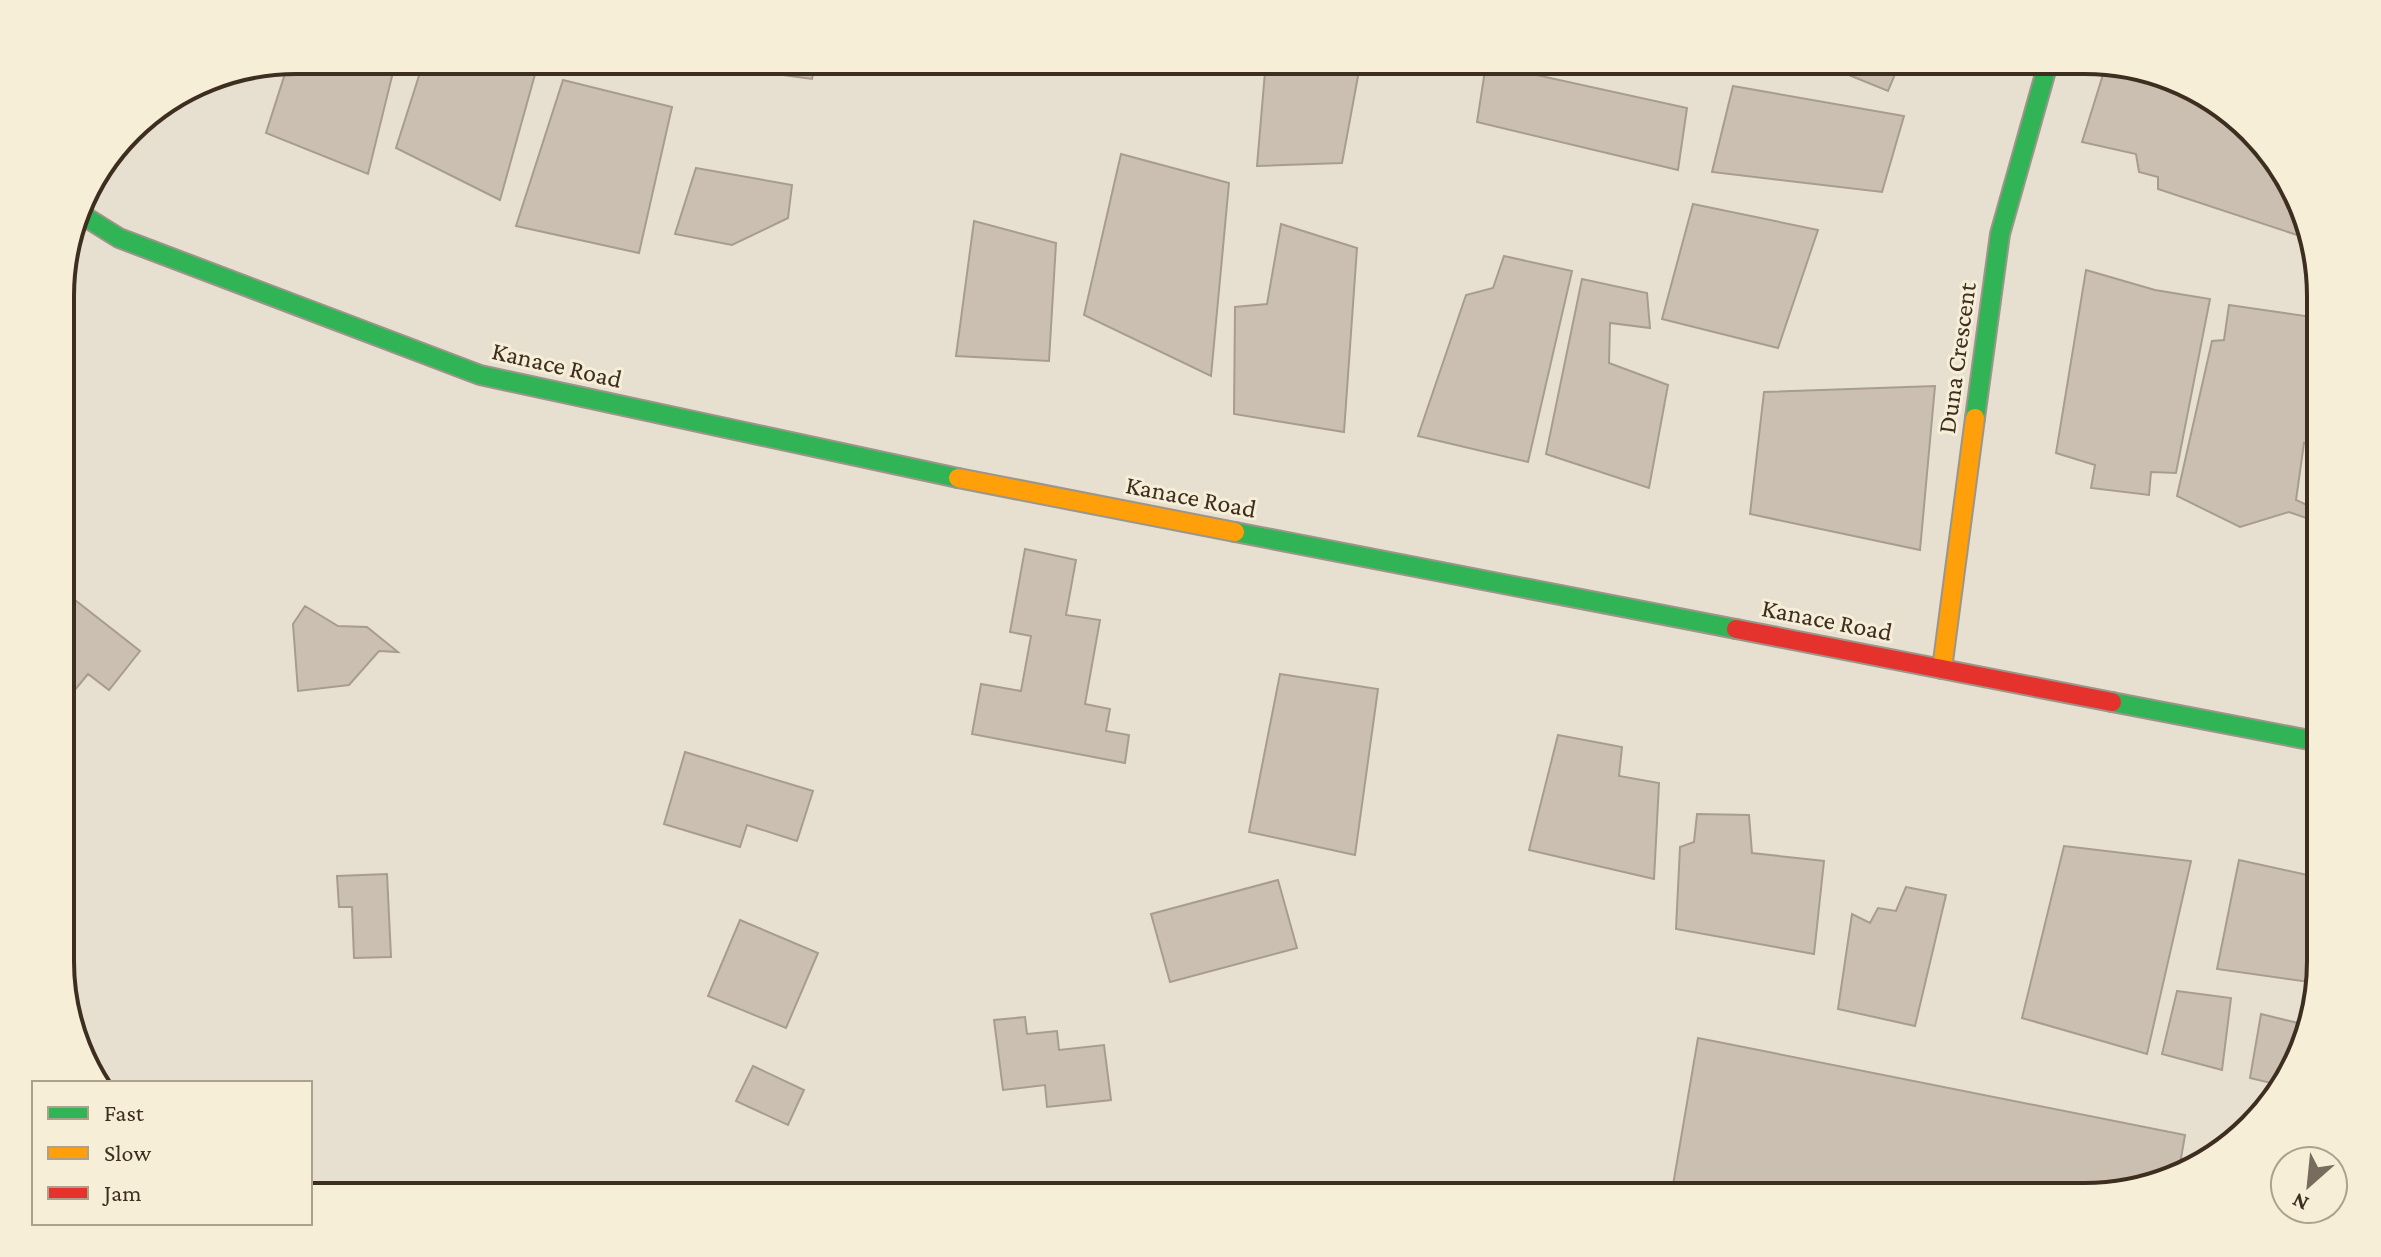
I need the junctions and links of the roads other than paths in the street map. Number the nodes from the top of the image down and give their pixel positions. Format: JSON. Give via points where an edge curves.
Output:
{"nodes":[{"id":1,"x":2045,"y":74,"type":"edge"},
{"id":2,"x":88,"y":219,"type":"edge"},
{"id":3,"x":1942,"y":669,"type":"junction"},
{"id":4,"x":2307,"y":739,"type":"edge"}],
"edges":[{"from":1,"to":3,"type":"street","name":"Duna Crescent","via":[[2000,234]]},
{"from":2,"to":3,"type":"street","name":"Kanace Road","via":[[119,238],[480,375],[895,466]]},
{"from":3,"to":4,"type":"street","name":"Kanace Road"}]}
